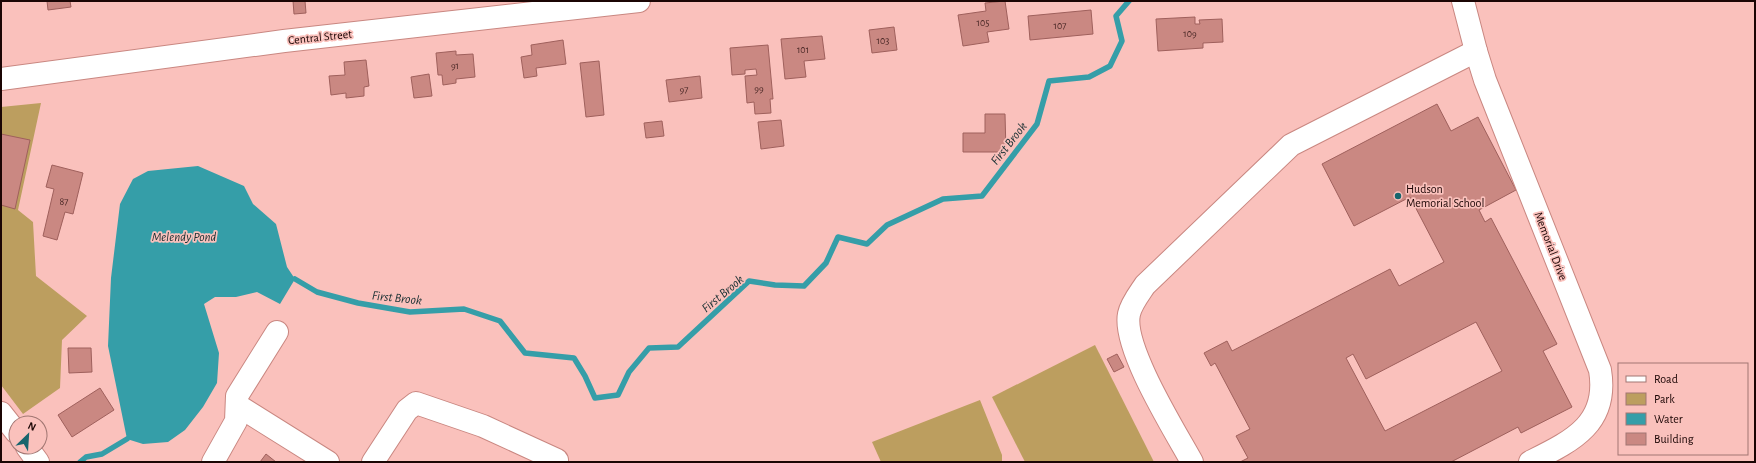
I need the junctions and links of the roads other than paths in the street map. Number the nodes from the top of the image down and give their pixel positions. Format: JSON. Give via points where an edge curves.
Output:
{"nodes":[{"id":1,"x":639,"y":1,"type":"edge"},
{"id":2,"x":1463,"y":1,"type":"edge"},
{"id":3,"x":1476,"y":51,"type":"junction"},
{"id":4,"x":1,"y":79,"type":"edge"},
{"id":5,"x":277,"y":332,"type":"dead end"},
{"id":6,"x":236,"y":405,"type":"junction"},
{"id":7,"x":1,"y":413,"type":"edge"},
{"id":8,"x":8,"y":422,"type":"edge"},
{"id":9,"x":557,"y":460,"type":"dead end"},
{"id":10,"x":213,"y":462,"type":"edge"},
{"id":11,"x":328,"y":462,"type":"edge"},
{"id":12,"x":373,"y":462,"type":"edge"},
{"id":13,"x":1192,"y":462,"type":"edge"},
{"id":14,"x":1530,"y":462,"type":"edge"}],
"edges":[{"from":1,"to":4,"type":"street","name":"Central Street","via":[[284,41]]},
{"from":2,"to":3,"type":"street","name":"Memorial Drive"},
{"from":3,"to":13,"type":"street","via":[[1291,145],[1145,285],[1128,314],[1128,330],[1145,374]]},
{"from":3,"to":14,"type":"street","name":"Memorial Drive","via":[[1485,80],[1600,370],[1602,385],[1600,403],[1585,428],[1574,438]]},
{"from":5,"to":6,"type":"street","via":[[237,396]]},
{"from":6,"to":10,"type":"street","via":[[236,422]]},
{"from":6,"to":11,"type":"street"},
{"from":7,"to":8,"type":"street"},
{"from":9,"to":12,"type":"street","via":[[483,426],[416,402],[407,410]]}]}
